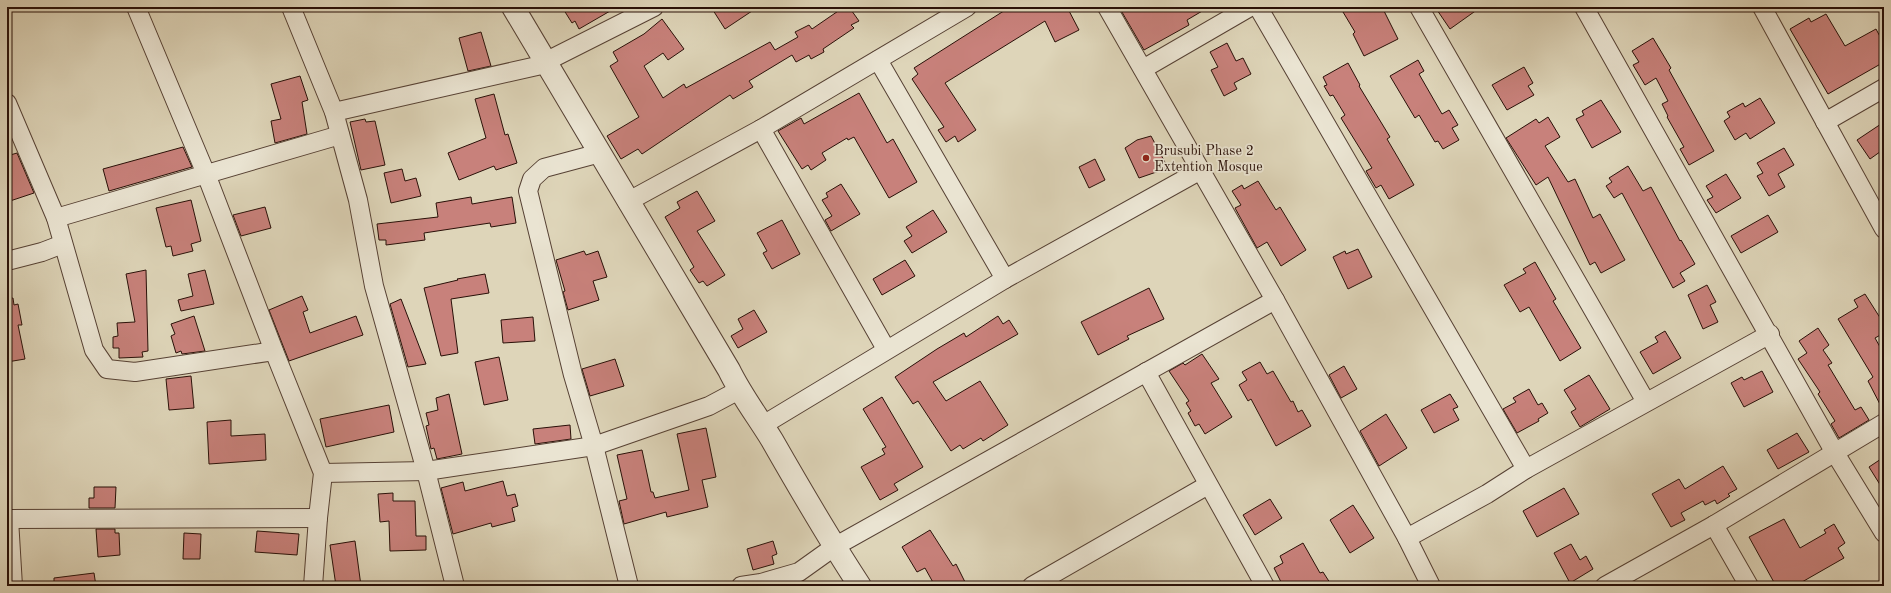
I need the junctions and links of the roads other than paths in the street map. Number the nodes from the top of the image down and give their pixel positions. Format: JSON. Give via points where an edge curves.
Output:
{"nodes":[{"id":1,"x":136,"y":7,"type":"edge"},
{"id":2,"x":291,"y":7,"type":"edge"},
{"id":3,"x":512,"y":7,"type":"edge"},
{"id":4,"x":654,"y":7,"type":"edge"},
{"id":5,"x":1107,"y":7,"type":"edge"},
{"id":6,"x":1250,"y":7,"type":"edge"},
{"id":7,"x":1258,"y":7,"type":"edge"},
{"id":8,"x":1419,"y":7,"type":"edge"},
{"id":9,"x":1584,"y":7,"type":"edge"},
{"id":10,"x":1762,"y":7,"type":"edge"},
{"id":11,"x":959,"y":9,"type":"edge"},
{"id":12,"x":878,"y":60,"type":"junction"},
{"id":13,"x":546,"y":63,"type":"junction"},
{"id":14,"x":1143,"y":69,"type":"junction"},
{"id":15,"x":1884,"y":88,"type":"edge"},
{"id":16,"x":7,"y":103,"type":"edge"},
{"id":17,"x":334,"y":112,"type":"junction"},
{"id":18,"x":1825,"y":122,"type":"junction"},
{"id":19,"x":761,"y":129,"type":"junction"},
{"id":20,"x":340,"y":135,"type":"junction"},
{"id":21,"x":600,"y":153,"type":"junction"},
{"id":22,"x":1200,"y":170,"type":"junction"},
{"id":23,"x":206,"y":174,"type":"junction"},
{"id":24,"x":627,"y":202,"type":"junction"},
{"id":25,"x":56,"y":218,"type":"junction"},
{"id":26,"x":1884,"y":229,"type":"edge"},
{"id":27,"x":62,"y":244,"type":"junction"},
{"id":28,"x":7,"y":261,"type":"edge"},
{"id":29,"x":1005,"y":278,"type":"junction"},
{"id":30,"x":1275,"y":300,"type":"junction"},
{"id":31,"x":1770,"y":334,"type":"junction"},
{"id":32,"x":886,"y":349,"type":"junction"},
{"id":33,"x":274,"y":351,"type":"junction"},
{"id":34,"x":1146,"y":372,"type":"junction"},
{"id":35,"x":739,"y":390,"type":"junction"},
{"id":36,"x":1646,"y":402,"type":"junction"},
{"id":37,"x":1884,"y":423,"type":"edge"},
{"id":38,"x":763,"y":425,"type":"junction"},
{"id":39,"x":594,"y":446,"type":"junction"},
{"id":40,"x":1835,"y":453,"type":"junction"},
{"id":41,"x":1526,"y":469,"type":"junction"},
{"id":42,"x":426,"y":471,"type":"junction"},
{"id":43,"x":324,"y":473,"type":"junction"},
{"id":44,"x":1208,"y":485,"type":"junction"},
{"id":45,"x":318,"y":518,"type":"junction"},
{"id":46,"x":8,"y":519,"type":"edge"},
{"id":47,"x":1714,"y":525,"type":"junction"},
{"id":48,"x":1884,"y":533,"type":"edge"},
{"id":49,"x":1407,"y":538,"type":"junction"},
{"id":50,"x":834,"y":547,"type":"junction"},
{"id":51,"x":761,"y":584,"type":"edge"},
{"id":52,"x":13,"y":586,"type":"edge"},
{"id":53,"x":313,"y":586,"type":"edge"},
{"id":54,"x":455,"y":586,"type":"edge"},
{"id":55,"x":629,"y":586,"type":"edge"},
{"id":56,"x":741,"y":586,"type":"edge"},
{"id":57,"x":860,"y":586,"type":"edge"},
{"id":58,"x":1032,"y":586,"type":"edge"},
{"id":59,"x":1264,"y":586,"type":"edge"},
{"id":60,"x":1431,"y":586,"type":"edge"},
{"id":61,"x":1605,"y":586,"type":"edge"},
{"id":62,"x":1749,"y":586,"type":"edge"}],
"edges":[{"from":1,"to":23,"type":"street"},
{"from":2,"to":17,"type":"street"},
{"from":3,"to":13,"type":"street"},
{"from":4,"to":13,"type":"street"},
{"from":5,"to":14,"type":"street"},
{"from":6,"to":14,"type":"street"},
{"from":7,"to":41,"type":"street"},
{"from":8,"to":36,"type":"street"},
{"from":9,"to":31,"type":"street"},
{"from":10,"to":18,"type":"street"},
{"from":11,"to":12,"type":"street"},
{"from":12,"to":19,"type":"street"},
{"from":12,"to":29,"type":"street"},
{"from":13,"to":17,"type":"street"},
{"from":13,"to":21,"type":"street"},
{"from":14,"to":22,"type":"street"},
{"from":15,"to":18,"type":"street"},
{"from":16,"to":25,"type":"street"},
{"from":17,"to":20,"type":"street"},
{"from":18,"to":26,"type":"street"},
{"from":19,"to":24,"type":"street"},
{"from":19,"to":32,"type":"street"},
{"from":20,"to":23,"type":"street"},
{"from":20,"to":42,"type":"street","via":[[358,200],[374,286]]},
{"from":21,"to":24,"type":"street"},
{"from":21,"to":39,"type":"street","via":[[544,168],[532,178],[528,191],[573,375]]},
{"from":22,"to":29,"type":"street"},
{"from":22,"to":30,"type":"street"},
{"from":23,"to":25,"type":"street"},
{"from":23,"to":33,"type":"street"},
{"from":24,"to":35,"type":"street","via":[[730,370]]},
{"from":25,"to":27,"type":"street"},
{"from":27,"to":28,"type":"street"},
{"from":27,"to":33,"type":"street","via":[[94,350],[107,369],[135,372]]},
{"from":29,"to":32,"type":"street"},
{"from":30,"to":34,"type":"street"},
{"from":30,"to":49,"type":"street"},
{"from":31,"to":36,"type":"street"},
{"from":31,"to":40,"type":"street"},
{"from":32,"to":38,"type":"street"},
{"from":33,"to":43,"type":"street"},
{"from":34,"to":44,"type":"street"},
{"from":34,"to":50,"type":"street"},
{"from":35,"to":38,"type":"street"},
{"from":35,"to":39,"type":"street","via":[[709,406]]},
{"from":36,"to":41,"type":"street"},
{"from":37,"to":40,"type":"street"},
{"from":38,"to":50,"type":"street"},
{"from":39,"to":42,"type":"street"},
{"from":39,"to":55,"type":"street"},
{"from":40,"to":47,"type":"street"},
{"from":40,"to":48,"type":"street"},
{"from":41,"to":49,"type":"street","via":[[1488,494]]},
{"from":42,"to":43,"type":"street"},
{"from":42,"to":54,"type":"street"},
{"from":43,"to":45,"type":"street"},
{"from":44,"to":58,"type":"street"},
{"from":44,"to":59,"type":"street"},
{"from":45,"to":46,"type":"street"},
{"from":45,"to":53,"type":"street"},
{"from":46,"to":52,"type":"street"},
{"from":47,"to":61,"type":"street"},
{"from":47,"to":62,"type":"street"},
{"from":49,"to":60,"type":"street"},
{"from":50,"to":51,"type":"street","via":[[799,572]]},
{"from":50,"to":57,"type":"street"},
{"from":51,"to":56,"type":"street"}]}
